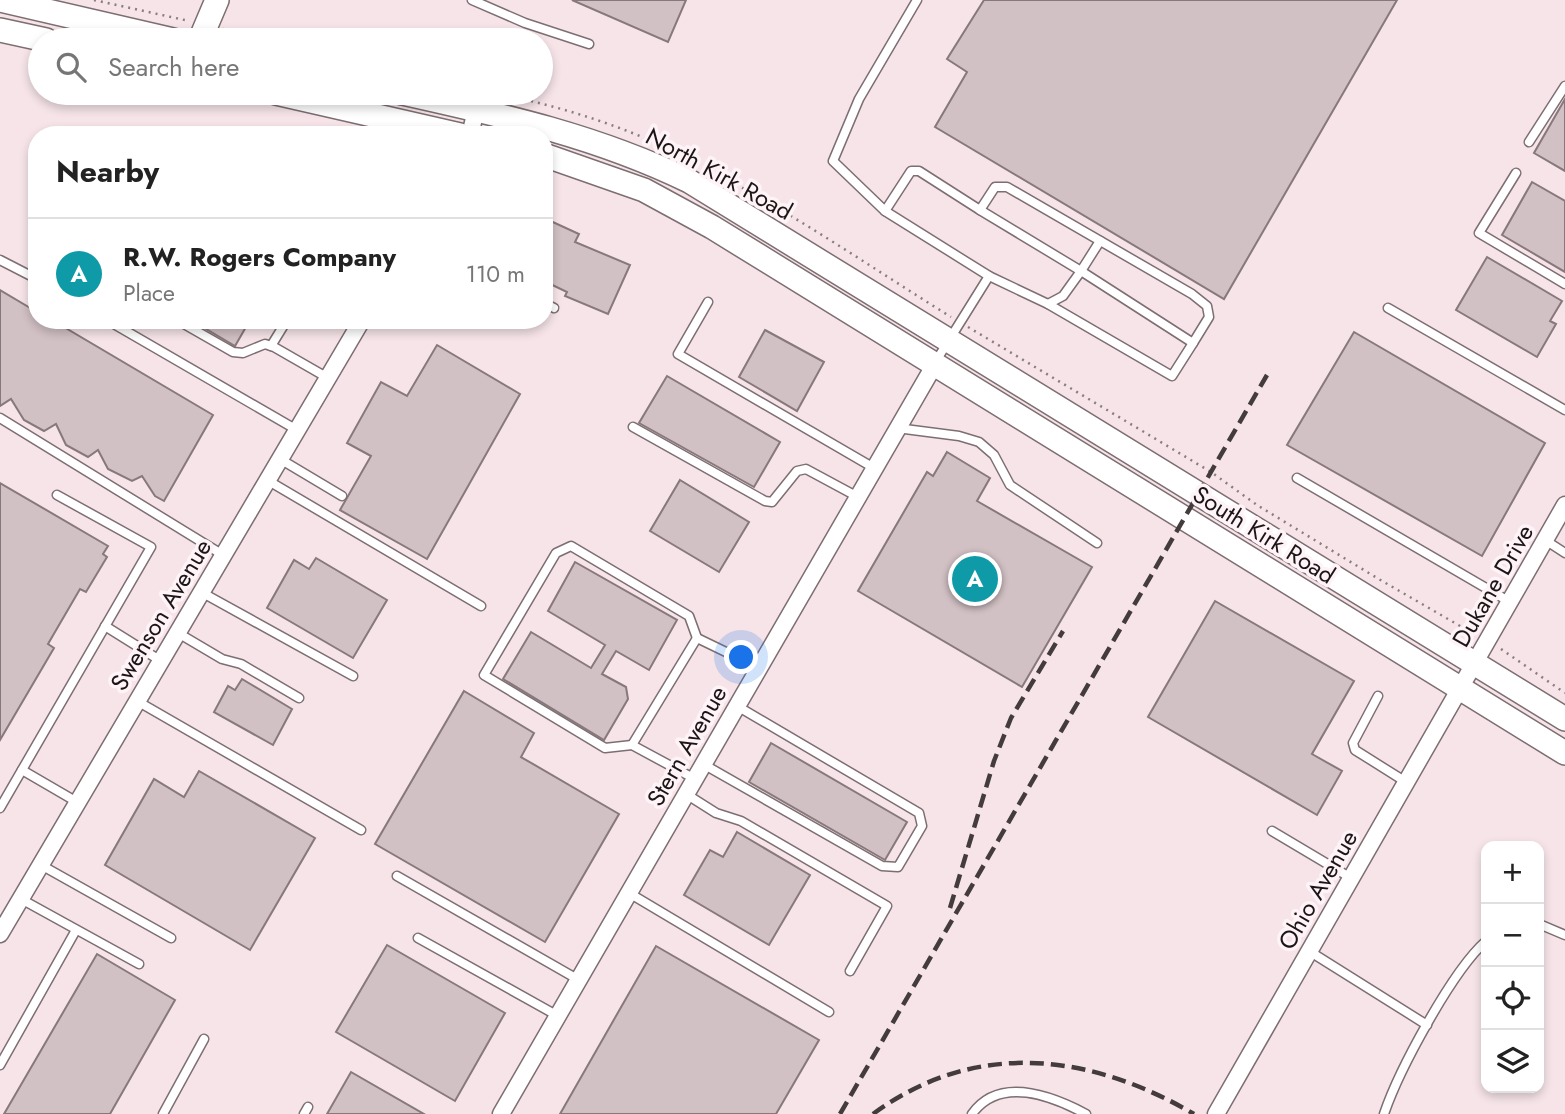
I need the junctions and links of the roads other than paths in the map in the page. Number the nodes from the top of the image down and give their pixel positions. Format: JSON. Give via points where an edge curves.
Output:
{"nodes":[{"id":1,"x":217,"y":0,"type":"edge"},
{"id":2,"x":472,"y":0,"type":"edge"},
{"id":3,"x":917,"y":0,"type":"edge"},
{"id":4,"x":0,"y":1,"type":"edge"},
{"id":5,"x":120,"y":28,"type":"edge"},
{"id":6,"x":205,"y":28,"type":"edge"},
{"id":7,"x":540,"y":28,"type":"edge"},
{"id":8,"x":0,"y":30,"type":"edge"},
{"id":9,"x":553,"y":32,"type":"edge"},
{"id":10,"x":28,"y":36,"type":"edge"},
{"id":11,"x":589,"y":44,"type":"dead end"},
{"id":12,"x":1565,"y":86,"type":"edge"},
{"id":13,"x":329,"y":105,"type":"edge"},
{"id":14,"x":454,"y":105,"type":"edge"},
{"id":15,"x":476,"y":110,"type":"junction"},
{"id":16,"x":421,"y":126,"type":"edge"},
{"id":17,"x":472,"y":126,"type":"edge"},
{"id":18,"x":543,"y":126,"type":"edge"},
{"id":19,"x":553,"y":128,"type":"edge"},
{"id":20,"x":1529,"y":142,"type":"dead end"},
{"id":21,"x":553,"y":158,"type":"edge"},
{"id":22,"x":1516,"y":173,"type":"dead end"},
{"id":23,"x":980,"y":210,"type":"junction"},
{"id":24,"x":885,"y":211,"type":"junction"},
{"id":25,"x":1100,"y":241,"type":"junction"},
{"id":26,"x":0,"y":260,"type":"edge"},
{"id":27,"x":1080,"y":271,"type":"junction"},
{"id":28,"x":28,"y":274,"type":"edge"},
{"id":29,"x":989,"y":276,"type":"junction"},
{"id":30,"x":1565,"y":284,"type":"edge"},
{"id":31,"x":708,"y":302,"type":"dead end"},
{"id":32,"x":1048,"y":304,"type":"junction"},
{"id":33,"x":1388,"y":308,"type":"dead end"},
{"id":34,"x":123,"y":329,"type":"edge"},
{"id":35,"x":193,"y":329,"type":"edge"},
{"id":36,"x":281,"y":329,"type":"edge"},
{"id":37,"x":357,"y":329,"type":"edge"},
{"id":38,"x":949,"y":340,"type":"junction"},
{"id":39,"x":1193,"y":344,"type":"junction"},
{"id":40,"x":271,"y":346,"type":"junction"},
{"id":41,"x":935,"y":364,"type":"junction"},
{"id":42,"x":328,"y":378,"type":"junction"},
{"id":43,"x":1565,"y":410,"type":"edge"},
{"id":44,"x":0,"y":418,"type":"edge"},
{"id":45,"x":633,"y":427,"type":"dead end"},
{"id":46,"x":898,"y":428,"type":"junction"},
{"id":47,"x":297,"y":430,"type":"junction"},
{"id":48,"x":280,"y":459,"type":"junction"},
{"id":49,"x":874,"y":468,"type":"junction"},
{"id":50,"x":1297,"y":478,"type":"dead end"},
{"id":51,"x":267,"y":480,"type":"junction"},
{"id":52,"x":57,"y":495,"type":"dead end"},
{"id":53,"x":342,"y":496,"type":"dead end"},
{"id":54,"x":858,"y":497,"type":"junction"},
{"id":55,"x":1565,"y":505,"type":"edge"},
{"id":56,"x":1545,"y":540,"type":"junction"},
{"id":57,"x":1097,"y":543,"type":"dead end"},
{"id":58,"x":1565,"y":553,"type":"edge"},
{"id":59,"x":223,"y":555,"type":"junction"},
{"id":60,"x":201,"y":592,"type":"junction"},
{"id":61,"x":1510,"y":602,"type":"junction"},
{"id":62,"x":481,"y":606,"type":"dead end"},
{"id":63,"x":105,"y":626,"type":"junction"},
{"id":64,"x":177,"y":632,"type":"junction"},
{"id":65,"x":697,"y":638,"type":"junction"},
{"id":66,"x":161,"y":661,"type":"junction"},
{"id":67,"x":1475,"y":663,"type":"junction"},
{"id":68,"x":759,"y":668,"type":"junction"},
{"id":69,"x":353,"y":676,"type":"dead end"},
{"id":70,"x":1460,"y":688,"type":"junction"},
{"id":71,"x":1378,"y":696,"type":"dead end"},
{"id":72,"x":299,"y":698,"type":"dead end"},
{"id":73,"x":137,"y":701,"type":"junction"},
{"id":74,"x":737,"y":706,"type":"junction"},
{"id":75,"x":1565,"y":719,"type":"edge"},
{"id":76,"x":632,"y":745,"type":"junction"},
{"id":77,"x":1565,"y":753,"type":"edge"},
{"id":78,"x":704,"y":764,"type":"junction"},
{"id":79,"x":22,"y":770,"type":"junction"},
{"id":80,"x":695,"y":779,"type":"junction"},
{"id":81,"x":1406,"y":782,"type":"junction"},
{"id":82,"x":686,"y":794,"type":"junction"},
{"id":83,"x":77,"y":802,"type":"junction"},
{"id":84,"x":0,"y":808,"type":"edge"},
{"id":85,"x":361,"y":830,"type":"dead end"},
{"id":86,"x":1272,"y":831,"type":"dead end"},
{"id":87,"x":41,"y":865,"type":"junction"},
{"id":88,"x":397,"y":876,"type":"dead end"},
{"id":89,"x":1351,"y":878,"type":"junction"},
{"id":90,"x":629,"y":893,"type":"junction"},
{"id":91,"x":21,"y":899,"type":"junction"},
{"id":92,"x":4,"y":917,"type":"edge"},
{"id":93,"x":1544,"y":926,"type":"edge"},
{"id":94,"x":76,"y":930,"type":"junction"},
{"id":95,"x":0,"y":934,"type":"edge"},
{"id":96,"x":1565,"y":935,"type":"edge"},
{"id":97,"x":171,"y":938,"type":"dead end"},
{"id":98,"x":418,"y":938,"type":"dead end"},
{"id":99,"x":1481,"y":945,"type":"edge"},
{"id":100,"x":1309,"y":951,"type":"junction"},
{"id":101,"x":139,"y":964,"type":"dead end"},
{"id":102,"x":850,"y":971,"type":"dead end"},
{"id":103,"x":579,"y":980,"type":"junction"},
{"id":104,"x":829,"y":1012,"type":"dead end"},
{"id":105,"x":558,"y":1016,"type":"junction"},
{"id":106,"x":1427,"y":1025,"type":"junction"},
{"id":107,"x":204,"y":1039,"type":"dead end"},
{"id":108,"x":0,"y":1065,"type":"edge"},
{"id":109,"x":163,"y":1114,"type":"edge"},
{"id":110,"x":501,"y":1114,"type":"edge"},
{"id":111,"x":972,"y":1114,"type":"edge"},
{"id":112,"x":1086,"y":1114,"type":"edge"},
{"id":113,"x":1216,"y":1114,"type":"edge"},
{"id":114,"x":1384,"y":1114,"type":"edge"}],
"edges":[{"from":1,"to":6,"type":"main road"},
{"from":2,"to":7,"type":"lane"},
{"from":3,"to":24,"type":"lane","via":[[859,99],[833,161]]},
{"from":4,"to":5,"type":"main road"},
{"from":8,"to":10,"type":"main road"},
{"from":9,"to":11,"type":"lane"},
{"from":12,"to":20,"type":"lane"},
{"from":13,"to":16,"type":"main road"},
{"from":14,"to":15,"type":"main road","name":"North Kirk Road"},
{"from":15,"to":17,"type":"street"},
{"from":15,"to":18,"type":"main road","name":"North Kirk Road"},
{"from":19,"to":38,"type":"main road","name":"North Kirk Road","via":[[655,165],[723,201]]},
{"from":21,"to":41,"type":"main road","name":"North Kirk Road","via":[[603,173],[676,207]]},
{"from":22,"to":30,"type":"lane","via":[[1479,233]]},
{"from":23,"to":24,"type":"lane","via":[[919,171],[911,171]]},
{"from":23,"to":25,"type":"lane","via":[[995,187],[1007,187]]},
{"from":23,"to":27,"type":"lane"},
{"from":24,"to":29,"type":"lane"},
{"from":25,"to":27,"type":"lane"},
{"from":25,"to":39,"type":"lane","via":[[1207,306],[1209,317]]},
{"from":26,"to":28,"type":"lane"},
{"from":27,"to":32,"type":"lane","via":[[1063,296]]},
{"from":27,"to":39,"type":"lane"},
{"from":29,"to":32,"type":"lane"},
{"from":29,"to":38,"type":"lane"},
{"from":31,"to":49,"type":"lane","via":[[678,354]]},
{"from":32,"to":39,"type":"lane","via":[[1172,376]]},
{"from":33,"to":43,"type":"lane"},
{"from":34,"to":47,"type":"lane"},
{"from":35,"to":40,"type":"lane","via":[[233,352]]},
{"from":36,"to":40,"type":"lane"},
{"from":37,"to":42,"type":"street","name":"Swenson Avenue"},
{"from":38,"to":41,"type":"lane"},
{"from":38,"to":67,"type":"main road","name":"South Kirk Road"},
{"from":40,"to":42,"type":"lane"},
{"from":41,"to":46,"type":"street","name":"Stern Avenue"},
{"from":41,"to":70,"type":"main road","name":"South Kirk Road"},
{"from":42,"to":47,"type":"street","name":"Swenson Avenue"},
{"from":44,"to":59,"type":"lane"},
{"from":45,"to":54,"type":"lane","via":[[765,501],[772,502],[797,471],[806,469]]},
{"from":46,"to":49,"type":"street","name":"Stern Avenue"},
{"from":46,"to":57,"type":"lane","via":[[979,442],[994,455],[1010,485]]},
{"from":47,"to":48,"type":"street","name":"Swenson Avenue"},
{"from":48,"to":51,"type":"street","name":"Swenson Avenue"},
{"from":48,"to":53,"type":"lane"},
{"from":49,"to":54,"type":"street","name":"Stern Avenue"},
{"from":50,"to":61,"type":"lane"},
{"from":51,"to":59,"type":"street","name":"Swenson Avenue"},
{"from":51,"to":62,"type":"lane"},
{"from":52,"to":63,"type":"lane","via":[[151,547]]},
{"from":54,"to":68,"type":"street","name":"Stern Avenue"},
{"from":55,"to":56,"type":"street","name":"Dukane Drive"},
{"from":56,"to":58,"type":"lane"},
{"from":56,"to":61,"type":"street","name":"Dukane Drive"},
{"from":59,"to":60,"type":"street","name":"Swenson Avenue"},
{"from":60,"to":64,"type":"street","name":"Swenson Avenue"},
{"from":60,"to":69,"type":"lane"},
{"from":61,"to":67,"type":"street","name":"Dukane Drive"},
{"from":63,"to":66,"type":"lane"},
{"from":63,"to":79,"type":"lane"},
{"from":64,"to":66,"type":"street","name":"Swenson Avenue"},
{"from":64,"to":72,"type":"lane"},
{"from":65,"to":68,"type":"lane"},
{"from":65,"to":76,"type":"lane"},
{"from":65,"to":76,"type":"lane","via":[[689,616],[571,546],[556,553],[484,675],[606,747]]},
{"from":66,"to":73,"type":"street","name":"Swenson Avenue"},
{"from":67,"to":70,"type":"street","name":"Dukane Drive"},
{"from":67,"to":75,"type":"main road","name":"South Kirk Road"},
{"from":68,"to":74,"type":"street","name":"Stern Avenue"},
{"from":70,"to":77,"type":"main road","name":"South Kirk Road"},
{"from":70,"to":81,"type":"street","name":"Ohio Avenue"},
{"from":71,"to":81,"type":"lane","via":[[1353,743],[1355,750]]},
{"from":73,"to":83,"type":"street","name":"Swenson Avenue"},
{"from":73,"to":85,"type":"lane"},
{"from":74,"to":78,"type":"street","name":"Stern Avenue"},
{"from":74,"to":78,"type":"lane","via":[[919,813],[922,826],[898,867],[882,866]]},
{"from":76,"to":80,"type":"lane"},
{"from":78,"to":80,"type":"street","name":"Stern Avenue"},
{"from":79,"to":83,"type":"lane"},
{"from":79,"to":84,"type":"lane"},
{"from":80,"to":82,"type":"street","name":"Stern Avenue"},
{"from":81,"to":89,"type":"street","name":"Ohio Avenue"},
{"from":82,"to":90,"type":"street","name":"Stern Avenue"},
{"from":82,"to":102,"type":"lane","via":[[887,906]]},
{"from":83,"to":87,"type":"street","name":"Swenson Avenue"},
{"from":86,"to":89,"type":"lane"},
{"from":87,"to":91,"type":"street","name":"Swenson Avenue"},
{"from":87,"to":97,"type":"lane"},
{"from":88,"to":103,"type":"lane"},
{"from":89,"to":100,"type":"street","name":"Ohio Avenue"},
{"from":90,"to":103,"type":"street","name":"Stern Avenue"},
{"from":90,"to":104,"type":"lane"},
{"from":91,"to":92,"type":"street","name":"Swenson Avenue"},
{"from":91,"to":94,"type":"lane"},
{"from":92,"to":95,"type":"street","name":"Swenson Avenue"},
{"from":93,"to":96,"type":"lane"},
{"from":94,"to":101,"type":"lane"},
{"from":94,"to":108,"type":"lane"},
{"from":98,"to":105,"type":"lane"},
{"from":99,"to":106,"type":"lane"},
{"from":100,"to":106,"type":"lane"},
{"from":100,"to":113,"type":"street","name":"Ohio Avenue"},
{"from":103,"to":105,"type":"street","name":"Stern Avenue"},
{"from":105,"to":110,"type":"street","name":"Stern Avenue"},
{"from":106,"to":114,"type":"lane"},
{"from":107,"to":109,"type":"lane"},
{"from":111,"to":112,"type":"lane","via":[[994,1095],[1025,1092],[1049,1095]]}]}
